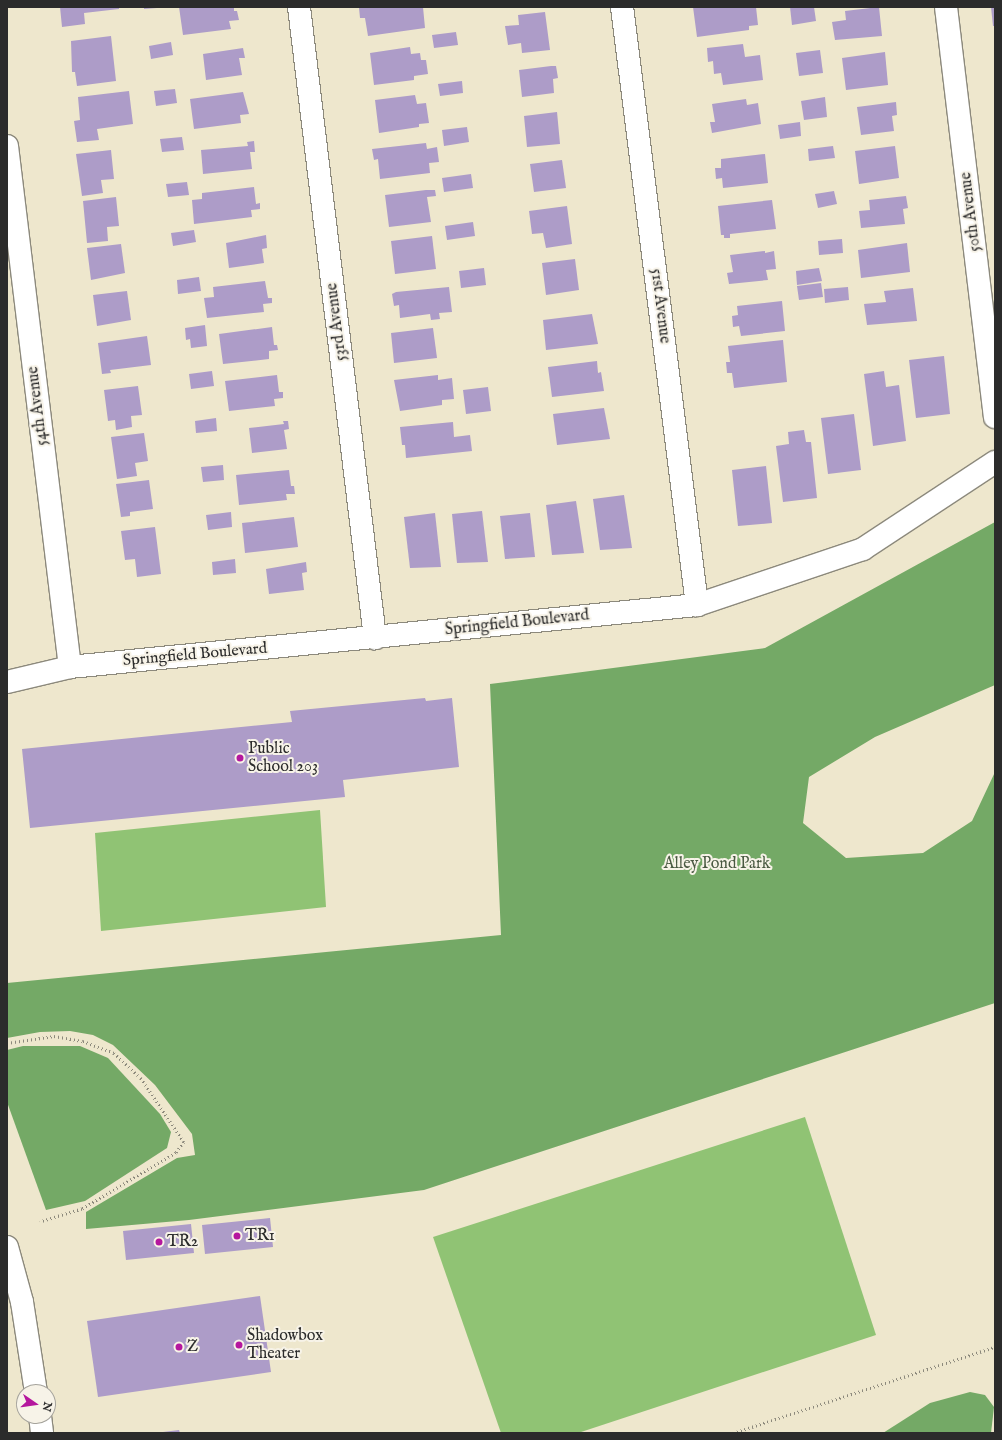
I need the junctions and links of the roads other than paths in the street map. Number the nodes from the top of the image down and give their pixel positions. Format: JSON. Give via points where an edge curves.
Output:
{"nodes":[{"id":1,"x":299,"y":7,"type":"edge"},
{"id":2,"x":622,"y":7,"type":"edge"},
{"id":3,"x":946,"y":7,"type":"edge"},
{"id":4,"x":7,"y":146,"type":"edge"},
{"id":5,"x":995,"y":416,"type":"edge"},
{"id":6,"x":995,"y":462,"type":"edge"},
{"id":7,"x":697,"y":605,"type":"junction"},
{"id":8,"x":375,"y":638,"type":"junction"},
{"id":9,"x":70,"y":666,"type":"junction"},
{"id":10,"x":7,"y":682,"type":"edge"},
{"id":11,"x":7,"y":1247,"type":"edge"},
{"id":12,"x":35,"y":1384,"type":"edge"}],
"edges":[{"from":1,"to":8,"type":"street","name":"53rd Avenue"},
{"from":2,"to":7,"type":"street","name":"51st Avenue"},
{"from":3,"to":5,"type":"street","name":"50th Avenue"},
{"from":4,"to":9,"type":"street","name":"54th Avenue"},
{"from":6,"to":7,"type":"street","name":"Springfield Boulevard","via":[[863,549]]},
{"from":7,"to":8,"type":"street","name":"Springfield Boulevard"},
{"from":8,"to":9,"type":"street","name":"Springfield Boulevard"},
{"from":9,"to":10,"type":"street","name":"Springfield Boulevard"},
{"from":11,"to":12,"type":"street","via":[[22,1302]]}]}
